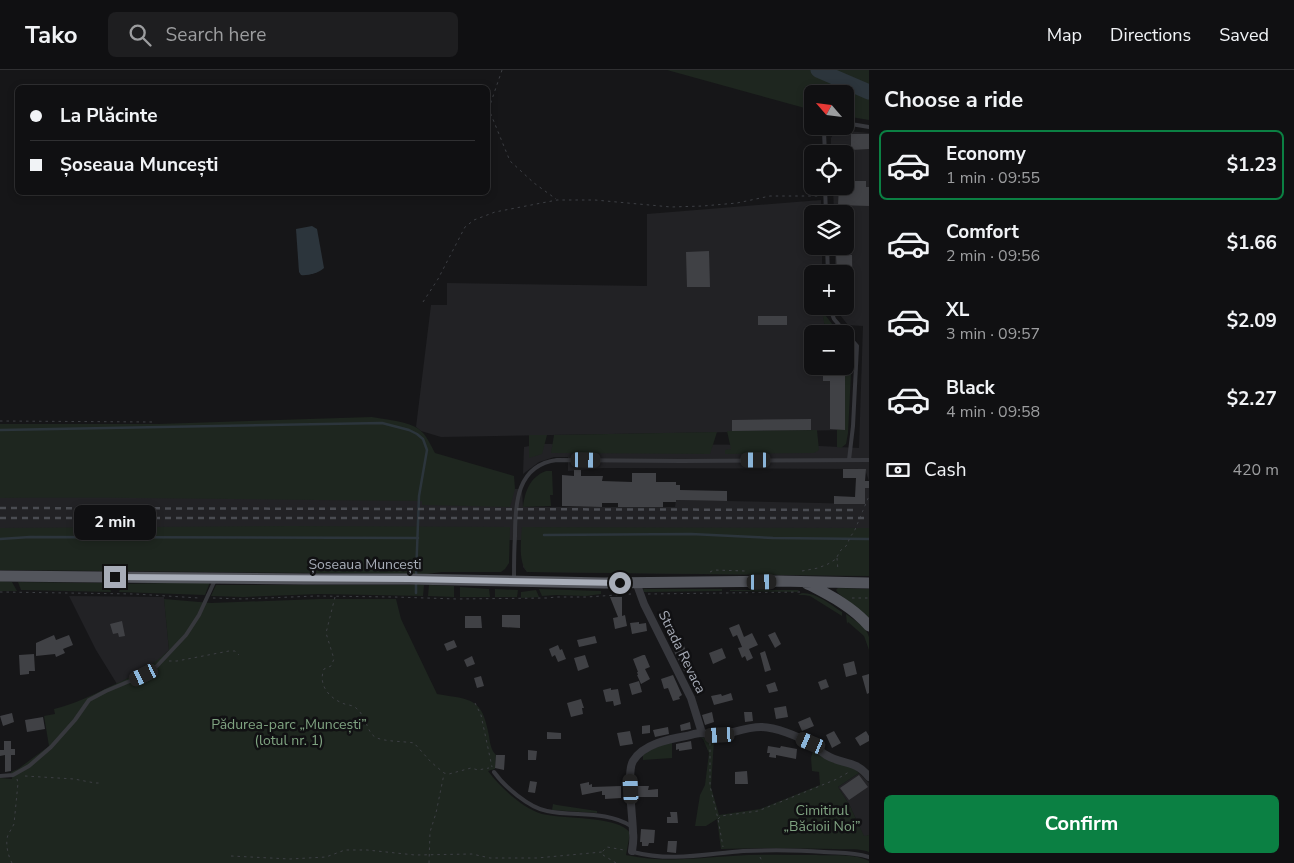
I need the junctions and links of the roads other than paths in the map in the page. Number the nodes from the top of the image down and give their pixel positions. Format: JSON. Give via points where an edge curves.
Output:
{"nodes":[{"id":1,"x":854,"y":125,"type":"edge"},
{"id":2,"x":869,"y":127,"type":"edge"},
{"id":3,"x":832,"y":315,"type":"edge"},
{"id":4,"x":850,"y":460,"type":"junction"},
{"id":5,"x":869,"y":460,"type":"edge"},
{"id":6,"x":0,"y":576,"type":"edge"},
{"id":7,"x":216,"y":578,"type":"junction"},
{"id":8,"x":514,"y":581,"type":"junction"},
{"id":9,"x":636,"y":582,"type":"junction"},
{"id":10,"x":802,"y":582,"type":"junction"},
{"id":11,"x":869,"y":582,"type":"edge"},
{"id":12,"x":869,"y":626,"type":"edge"},
{"id":13,"x":705,"y":734,"type":"junction"},
{"id":14,"x":494,"y":772,"type":"dead end"},
{"id":15,"x":0,"y":776,"type":"edge"},
{"id":16,"x":869,"y":777,"type":"edge"},
{"id":17,"x":633,"y":828,"type":"junction"},
{"id":18,"x":632,"y":851,"type":"joint"},
{"id":19,"x":869,"y":857,"type":"edge"}],
"edges":[{"from":1,"to":2,"type":"lane"},
{"from":3,"to":4,"type":"lane","via":[[857,346]]},
{"from":4,"to":5,"type":"lane"},
{"from":4,"to":8,"type":"lane","via":[[547,461],[534,469],[518,492]]},
{"from":6,"to":7,"type":"main road","name":"Șoseaua Muncești"},
{"from":7,"to":8,"type":"main road","name":"Șoseaua Muncești"},
{"from":7,"to":15,"type":"lane","via":[[186,635],[156,667],[89,700],[51,747],[29,766],[16,774]]},
{"from":8,"to":9,"type":"main road","name":"Șoseaua Muncești"},
{"from":9,"to":10,"type":"main road","name":"Șoseaua Muncești"},
{"from":9,"to":13,"type":"street","name":"Strada Revaca"},
{"from":10,"to":11,"type":"main road","name":"Șoseaua Muncești"},
{"from":10,"to":12,"type":"main road","via":[[835,598]]},
{"from":13,"to":16,"type":"street","via":[[720,735],[760,727],[787,733],[811,743],[827,756],[859,767]]},
{"from":13,"to":17,"type":"street","via":[[659,743],[634,759],[630,774]]},
{"from":14,"to":17,"type":"lane","via":[[509,790],[541,810],[600,816]]},
{"from":17,"to":18,"type":"street"},
{"from":18,"to":19,"type":"lane","via":[[661,857],[778,850]]}]}
